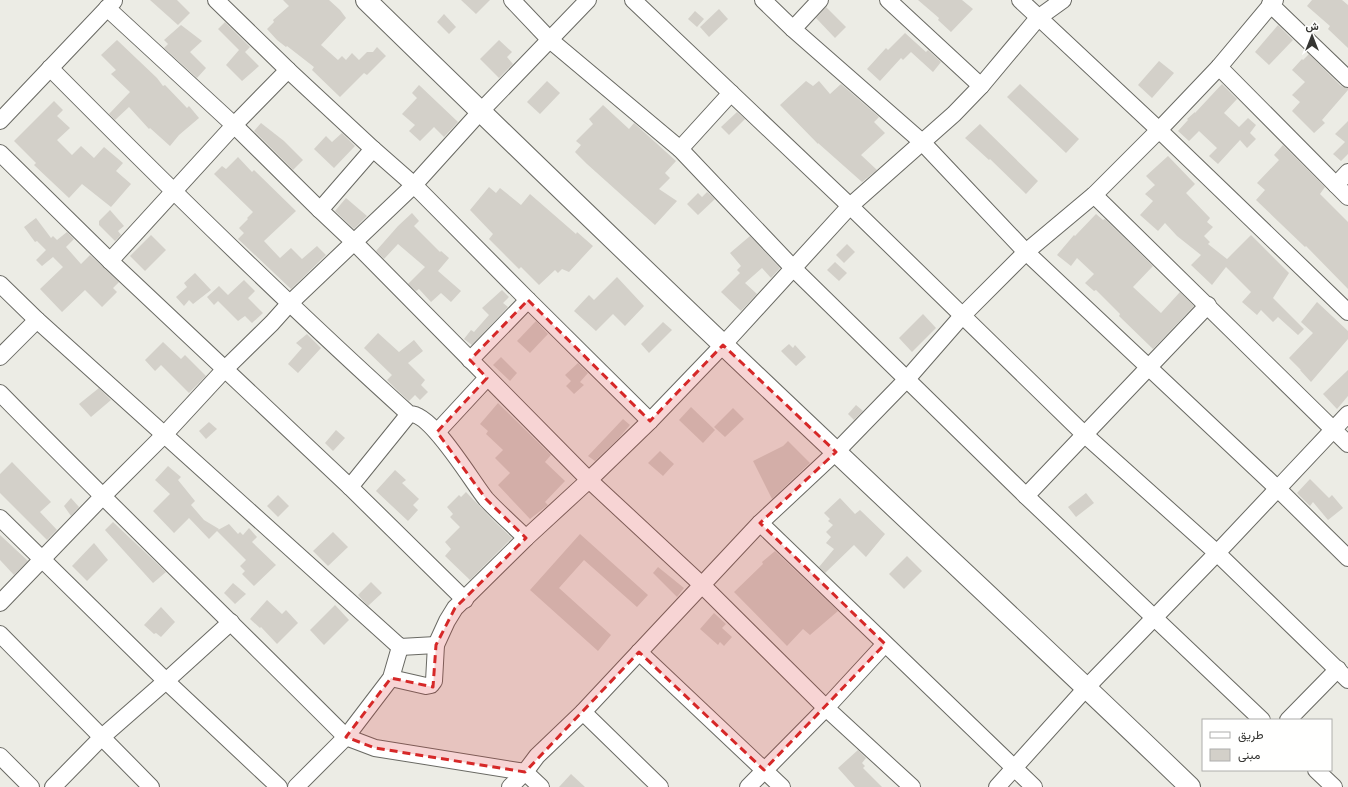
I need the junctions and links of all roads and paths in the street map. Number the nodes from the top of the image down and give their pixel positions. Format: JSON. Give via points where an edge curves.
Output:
{"nodes":[{"id":1,"x":216,"y":0,"type":"edge"},
{"id":2,"x":366,"y":0,"type":"edge"},
{"id":3,"x":512,"y":0,"type":"edge"},
{"id":4,"x":588,"y":0,"type":"edge"},
{"id":5,"x":633,"y":0,"type":"edge"},
{"id":6,"x":763,"y":0,"type":"edge"},
{"id":7,"x":820,"y":0,"type":"edge"},
{"id":8,"x":888,"y":0,"type":"edge"},
{"id":9,"x":1020,"y":0,"type":"edge"},
{"id":10,"x":1063,"y":0,"type":"edge"},
{"id":11,"x":1272,"y":2,"type":"edge"},
{"id":12,"x":111,"y":4,"type":"edge"},
{"id":13,"x":1038,"y":18,"type":"junction"},
{"id":14,"x":793,"y":29,"type":"junction"},
{"id":15,"x":550,"y":40,"type":"junction"},
{"id":16,"x":1219,"y":67,"type":"junction"},
{"id":17,"x":50,"y":68,"type":"junction"},
{"id":18,"x":288,"y":70,"type":"junction"},
{"id":19,"x":1348,"y":79,"type":"edge"},
{"id":20,"x":981,"y":86,"type":"junction"},
{"id":21,"x":731,"y":93,"type":"junction"},
{"id":22,"x":480,"y":112,"type":"junction"},
{"id":23,"x":0,"y":121,"type":"edge"},
{"id":24,"x":234,"y":125,"type":"junction"},
{"id":25,"x":1159,"y":130,"type":"junction"},
{"id":26,"x":922,"y":142,"type":"junction"},
{"id":27,"x":373,"y":149,"type":"junction"},
{"id":28,"x":680,"y":149,"type":"junction"},
{"id":29,"x":0,"y":153,"type":"edge"},
{"id":30,"x":1348,"y":172,"type":"edge"},
{"id":31,"x":414,"y":185,"type":"junction"},
{"id":32,"x":1336,"y":185,"type":"junction"},
{"id":33,"x":174,"y":192,"type":"junction"},
{"id":34,"x":1094,"y":195,"type":"junction"},
{"id":35,"x":1348,"y":197,"type":"edge"},
{"id":36,"x":850,"y":206,"type":"junction"},
{"id":37,"x":320,"y":210,"type":"junction"},
{"id":38,"x":355,"y":243,"type":"junction"},
{"id":39,"x":1026,"y":252,"type":"junction"},
{"id":40,"x":110,"y":261,"type":"junction"},
{"id":41,"x":793,"y":268,"type":"junction"},
{"id":42,"x":0,"y":284,"type":"edge"},
{"id":43,"x":528,"y":300,"type":"junction"},
{"id":44,"x":290,"y":304,"type":"junction"},
{"id":45,"x":1208,"y":305,"type":"junction"},
{"id":46,"x":1348,"y":312,"type":"edge"},
{"id":47,"x":962,"y":316,"type":"junction"},
{"id":48,"x":37,"y":320,"type":"junction"},
{"id":49,"x":723,"y":345,"type":"junction"},
{"id":50,"x":0,"y":357,"type":"edge"},
{"id":51,"x":470,"y":360,"type":"junction"},
{"id":52,"x":225,"y":368,"type":"junction"},
{"id":53,"x":1149,"y":368,"type":"junction"},
{"id":54,"x":487,"y":378,"type":"junction"},
{"id":55,"x":907,"y":379,"type":"junction"},
{"id":56,"x":0,"y":393,"type":"edge"},
{"id":57,"x":409,"y":414,"type":"junction"},
{"id":58,"x":1348,"y":414,"type":"edge"},
{"id":59,"x":650,"y":421,"type":"junction"},
{"id":60,"x":1334,"y":430,"type":"junction"},
{"id":61,"x":437,"y":432,"type":"junction"},
{"id":62,"x":1084,"y":434,"type":"junction"},
{"id":63,"x":164,"y":435,"type":"junction"},
{"id":64,"x":1348,"y":444,"type":"edge"},
{"id":65,"x":836,"y":452,"type":"junction"},
{"id":66,"x":589,"y":480,"type":"junction"},
{"id":67,"x":350,"y":487,"type":"junction"},
{"id":68,"x":1278,"y":489,"type":"junction"},
{"id":69,"x":1026,"y":496,"type":"junction"},
{"id":70,"x":102,"y":497,"type":"junction"},
{"id":71,"x":0,"y":518,"type":"edge"},
{"id":72,"x":760,"y":523,"type":"junction"},
{"id":73,"x":526,"y":538,"type":"junction"},
{"id":74,"x":1217,"y":554,"type":"junction"},
{"id":75,"x":1348,"y":558,"type":"edge"},
{"id":76,"x":42,"y":560,"type":"junction"},
{"id":77,"x":702,"y":585,"type":"junction"},
{"id":78,"x":465,"y":600,"type":"junction"},
{"id":79,"x":0,"y":603,"type":"edge"},
{"id":80,"x":1154,"y":617,"type":"junction"},
{"id":81,"x":231,"y":622,"type":"junction"},
{"id":82,"x":0,"y":634,"type":"edge"},
{"id":83,"x":885,"y":644,"type":"junction"},
{"id":84,"x":436,"y":645,"type":"junction"},
{"id":85,"x":400,"y":647,"type":"junction"},
{"id":86,"x":639,"y":652,"type":"junction"},
{"id":87,"x":1343,"y":675,"type":"edge"},
{"id":88,"x":391,"y":678,"type":"junction"},
{"id":89,"x":166,"y":681,"type":"junction"},
{"id":90,"x":1087,"y":687,"type":"junction"},
{"id":91,"x":826,"y":708,"type":"junction"},
{"id":92,"x":583,"y":712,"type":"junction"},
{"id":93,"x":1261,"y":719,"type":"edge"},
{"id":94,"x":1289,"y":719,"type":"edge"},
{"id":95,"x":102,"y":737,"type":"junction"},
{"id":96,"x":346,"y":737,"type":"junction"},
{"id":97,"x":0,"y":756,"type":"edge"},
{"id":98,"x":1015,"y":768,"type":"junction"},
{"id":99,"x":764,"y":770,"type":"junction"},
{"id":100,"x":1317,"y":771,"type":"edge"},
{"id":101,"x":525,"y":772,"type":"junction"},
{"id":102,"x":31,"y":787,"type":"edge"},
{"id":103,"x":53,"y":787,"type":"edge"},
{"id":104,"x":152,"y":787,"type":"edge"},
{"id":105,"x":278,"y":787,"type":"edge"},
{"id":106,"x":296,"y":787,"type":"edge"},
{"id":107,"x":510,"y":787,"type":"edge"},
{"id":108,"x":541,"y":787,"type":"edge"},
{"id":109,"x":660,"y":787,"type":"edge"},
{"id":110,"x":748,"y":787,"type":"edge"},
{"id":111,"x":782,"y":787,"type":"edge"},
{"id":112,"x":912,"y":787,"type":"edge"},
{"id":113,"x":998,"y":787,"type":"edge"},
{"id":114,"x":1034,"y":787,"type":"edge"},
{"id":115,"x":1190,"y":787,"type":"edge"},
{"id":116,"x":1334,"y":787,"type":"edge"}],
"edges":[{"from":1,"to":18,"type":"street"},
{"from":2,"to":22,"type":"street"},
{"from":3,"to":15,"type":"street"},
{"from":4,"to":15,"type":"street"},
{"from":5,"to":21,"type":"street"},
{"from":6,"to":14,"type":"street"},
{"from":7,"to":14,"type":"street"},
{"from":8,"to":20,"type":"street"},
{"from":9,"to":13,"type":"street"},
{"from":10,"to":13,"type":"street"},
{"from":11,"to":16,"type":"street"},
{"from":11,"to":19,"type":"street"},
{"from":12,"to":17,"type":"street"},
{"from":12,"to":24,"type":"street"},
{"from":13,"to":20,"type":"street"},
{"from":13,"to":25,"type":"street"},
{"from":14,"to":26,"type":"street"},
{"from":15,"to":22,"type":"street"},
{"from":15,"to":28,"type":"street"},
{"from":16,"to":25,"type":"street"},
{"from":16,"to":32,"type":"street"},
{"from":17,"to":23,"type":"street"},
{"from":17,"to":33,"type":"street"},
{"from":18,"to":24,"type":"street"},
{"from":18,"to":27,"type":"street"},
{"from":20,"to":26,"type":"street"},
{"from":21,"to":28,"type":"street"},
{"from":21,"to":36,"type":"street"},
{"from":22,"to":31,"type":"street"},
{"from":22,"to":49,"type":"street"},
{"from":24,"to":33,"type":"street"},
{"from":24,"to":37,"type":"street"},
{"from":25,"to":34,"type":"street"},
{"from":25,"to":46,"type":"street"},
{"from":26,"to":36,"type":"street"},
{"from":26,"to":39,"type":"street"},
{"from":27,"to":31,"type":"street"},
{"from":27,"to":37,"type":"street"},
{"from":28,"to":41,"type":"street"},
{"from":29,"to":40,"type":"street"},
{"from":30,"to":32,"type":"street"},
{"from":31,"to":38,"type":"street"},
{"from":31,"to":43,"type":"street"},
{"from":32,"to":35,"type":"street"},
{"from":33,"to":40,"type":"street"},
{"from":33,"to":44,"type":"street"},
{"from":34,"to":39,"type":"street"},
{"from":34,"to":45,"type":"street"},
{"from":36,"to":41,"type":"street"},
{"from":36,"to":47,"type":"street"},
{"from":37,"to":38,"type":"street"},
{"from":38,"to":44,"type":"street"},
{"from":38,"to":51,"type":"street"},
{"from":39,"to":47,"type":"street"},
{"from":39,"to":53,"type":"street"},
{"from":40,"to":52,"type":"street"},
{"from":41,"to":49,"type":"street"},
{"from":41,"to":55,"type":"street"},
{"from":42,"to":48,"type":"street"},
{"from":43,"to":51,"type":"street"},
{"from":43,"to":59,"type":"street"},
{"from":44,"to":52,"type":"street"},
{"from":44,"to":57,"type":"street"},
{"from":45,"to":53,"type":"street"},
{"from":45,"to":60,"type":"street"},
{"from":47,"to":55,"type":"street"},
{"from":47,"to":62,"type":"street"},
{"from":48,"to":50,"type":"street"},
{"from":48,"to":63,"type":"street"},
{"from":49,"to":59,"type":"street"},
{"from":49,"to":65,"type":"street"},
{"from":51,"to":54,"type":"street"},
{"from":52,"to":63,"type":"street"},
{"from":52,"to":67,"type":"street"},
{"from":53,"to":62,"type":"street"},
{"from":53,"to":68,"type":"street"},
{"from":54,"to":61,"type":"street"},
{"from":54,"to":66,"type":"street"},
{"from":55,"to":65,"type":"street"},
{"from":55,"to":69,"type":"street"},
{"from":56,"to":70,"type":"street"},
{"from":57,"to":61,"type":"street","via":[[422,417]]},
{"from":57,"to":67,"type":"street"},
{"from":58,"to":60,"type":"street"},
{"from":59,"to":66,"type":"street"},
{"from":60,"to":64,"type":"street"},
{"from":60,"to":68,"type":"street"},
{"from":61,"to":73,"type":"street","via":[[486,499]]},
{"from":62,"to":69,"type":"street"},
{"from":62,"to":74,"type":"street"},
{"from":63,"to":70,"type":"street"},
{"from":63,"to":85,"type":"street"},
{"from":65,"to":72,"type":"street"},
{"from":65,"to":90,"type":"street"},
{"from":66,"to":73,"type":"street"},
{"from":66,"to":77,"type":"street"},
{"from":67,"to":78,"type":"street"},
{"from":68,"to":74,"type":"street"},
{"from":68,"to":75,"type":"street"},
{"from":69,"to":80,"type":"street"},
{"from":70,"to":76,"type":"street"},
{"from":70,"to":81,"type":"street"},
{"from":71,"to":76,"type":"street"},
{"from":72,"to":77,"type":"street"},
{"from":72,"to":83,"type":"street"},
{"from":73,"to":78,"type":"street"},
{"from":74,"to":80,"type":"street"},
{"from":74,"to":87,"type":"street"},
{"from":76,"to":79,"type":"street"},
{"from":76,"to":89,"type":"street"},
{"from":77,"to":86,"type":"street"},
{"from":77,"to":91,"type":"street"},
{"from":78,"to":84,"type":"street","via":[[455,608]]},
{"from":80,"to":90,"type":"street"},
{"from":80,"to":93,"type":"street"},
{"from":81,"to":89,"type":"street"},
{"from":81,"to":96,"type":"street"},
{"from":82,"to":95,"type":"street"},
{"from":83,"to":91,"type":"street"},
{"from":83,"to":98,"type":"street"},
{"from":84,"to":85,"type":"street"},
{"from":84,"to":88,"type":"street","via":[[434,681],[431,685]]},
{"from":85,"to":88,"type":"street"},
{"from":86,"to":92,"type":"street"},
{"from":86,"to":99,"type":"street"},
{"from":87,"to":94,"type":"street"},
{"from":88,"to":96,"type":"street"},
{"from":89,"to":95,"type":"street"},
{"from":89,"to":105,"type":"street"},
{"from":90,"to":98,"type":"street"},
{"from":90,"to":115,"type":"street"},
{"from":91,"to":99,"type":"street"},
{"from":91,"to":112,"type":"street"},
{"from":92,"to":101,"type":"street","via":[[537,756]]},
{"from":92,"to":109,"type":"street"},
{"from":95,"to":103,"type":"street"},
{"from":95,"to":104,"type":"street"},
{"from":96,"to":101,"type":"street","via":[[375,748]]},
{"from":96,"to":106,"type":"street"},
{"from":97,"to":102,"type":"street"},
{"from":98,"to":113,"type":"street"},
{"from":98,"to":114,"type":"street"},
{"from":99,"to":110,"type":"street"},
{"from":99,"to":111,"type":"street"},
{"from":100,"to":116,"type":"street"},
{"from":101,"to":107,"type":"street"},
{"from":101,"to":108,"type":"street"}]}
